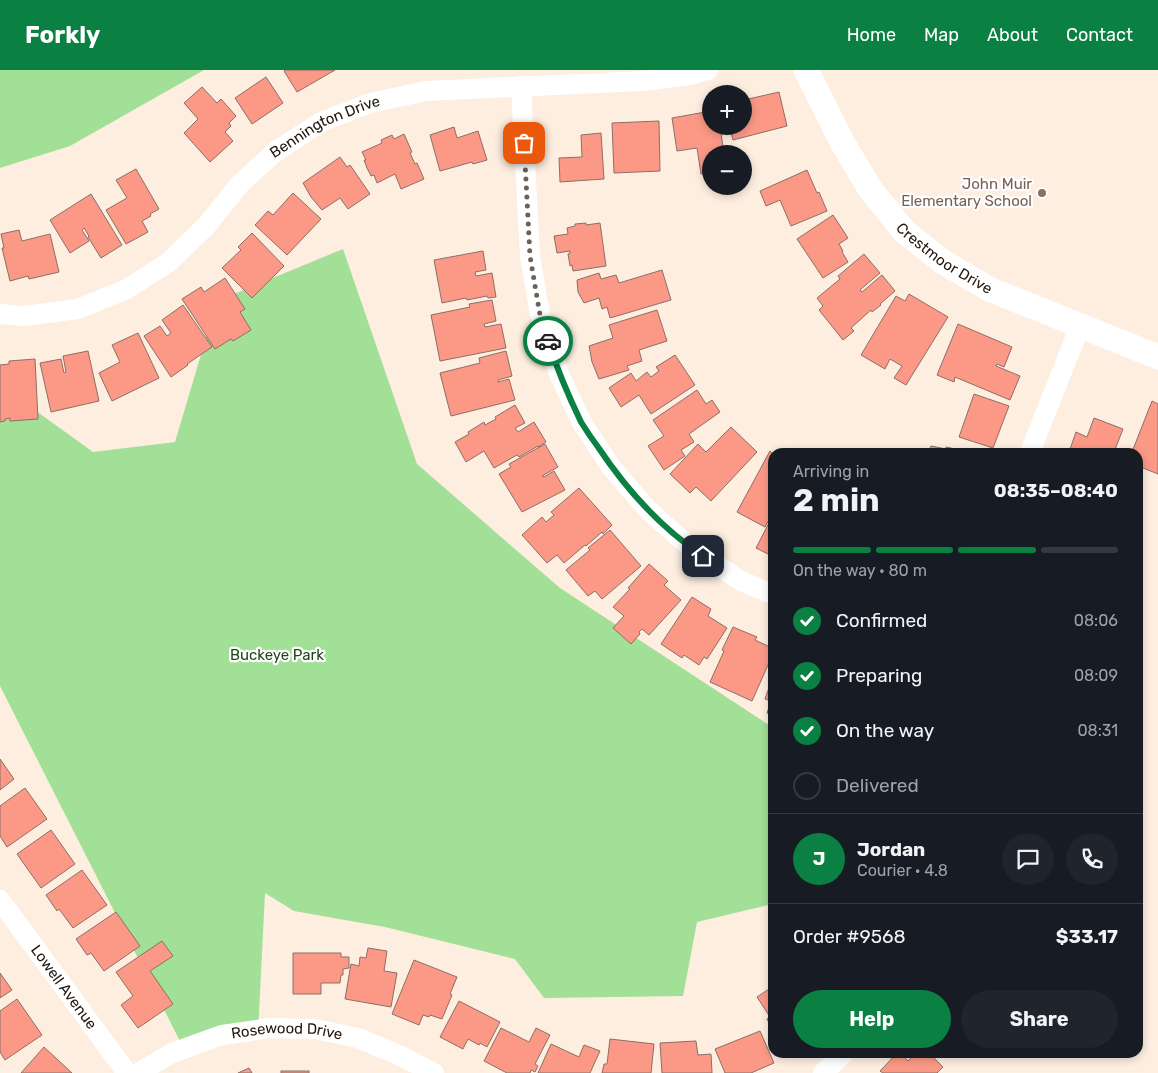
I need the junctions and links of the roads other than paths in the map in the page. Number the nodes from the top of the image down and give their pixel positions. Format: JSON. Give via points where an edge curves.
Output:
{"nodes":[{"id":1,"x":708,"y":70,"type":"edge"},
{"id":2,"x":806,"y":70,"type":"edge"},
{"id":3,"x":521,"y":86,"type":"junction"},
{"id":4,"x":0,"y":314,"type":"edge"},
{"id":5,"x":1080,"y":326,"type":"junction"},
{"id":6,"x":1158,"y":357,"type":"edge"},
{"id":7,"x":1032,"y":448,"type":"edge"},
{"id":8,"x":768,"y":592,"type":"edge"},
{"id":9,"x":0,"y":900,"type":"edge"},
{"id":10,"x":839,"y":1058,"type":"edge"},
{"id":11,"x":127,"y":1073,"type":"edge"},
{"id":12,"x":138,"y":1073,"type":"edge"},
{"id":13,"x":434,"y":1073,"type":"edge"},
{"id":14,"x":823,"y":1073,"type":"edge"}],
"edges":[{"from":1,"to":3,"type":"street","name":"Bennington Drive","via":[[642,81]]},
{"from":2,"to":5,"type":"street","name":"Crestmoor Drive","via":[[870,189],[904,230],[943,262],[989,290]]},
{"from":3,"to":4,"type":"street","name":"Bennington Drive","via":[[426,91],[370,103],[321,122],[275,152],[239,185],[207,225],[169,262],[127,290],[78,309],[24,316]]},
{"from":3,"to":8,"type":"street","via":[[530,256],[540,315],[558,372],[582,423],[611,467],[648,510],[690,547],[742,581]]},
{"from":5,"to":6,"type":"street","name":"Crestmoor Drive"},
{"from":5,"to":7,"type":"street"},
{"from":9,"to":11,"type":"street","name":"Lowell Avenue"},
{"from":10,"to":14,"type":"street"},
{"from":12,"to":13,"type":"street","name":"Rosewood Drive","via":[[172,1053],[222,1035],[270,1028],[315,1029],[358,1038]]}]}
